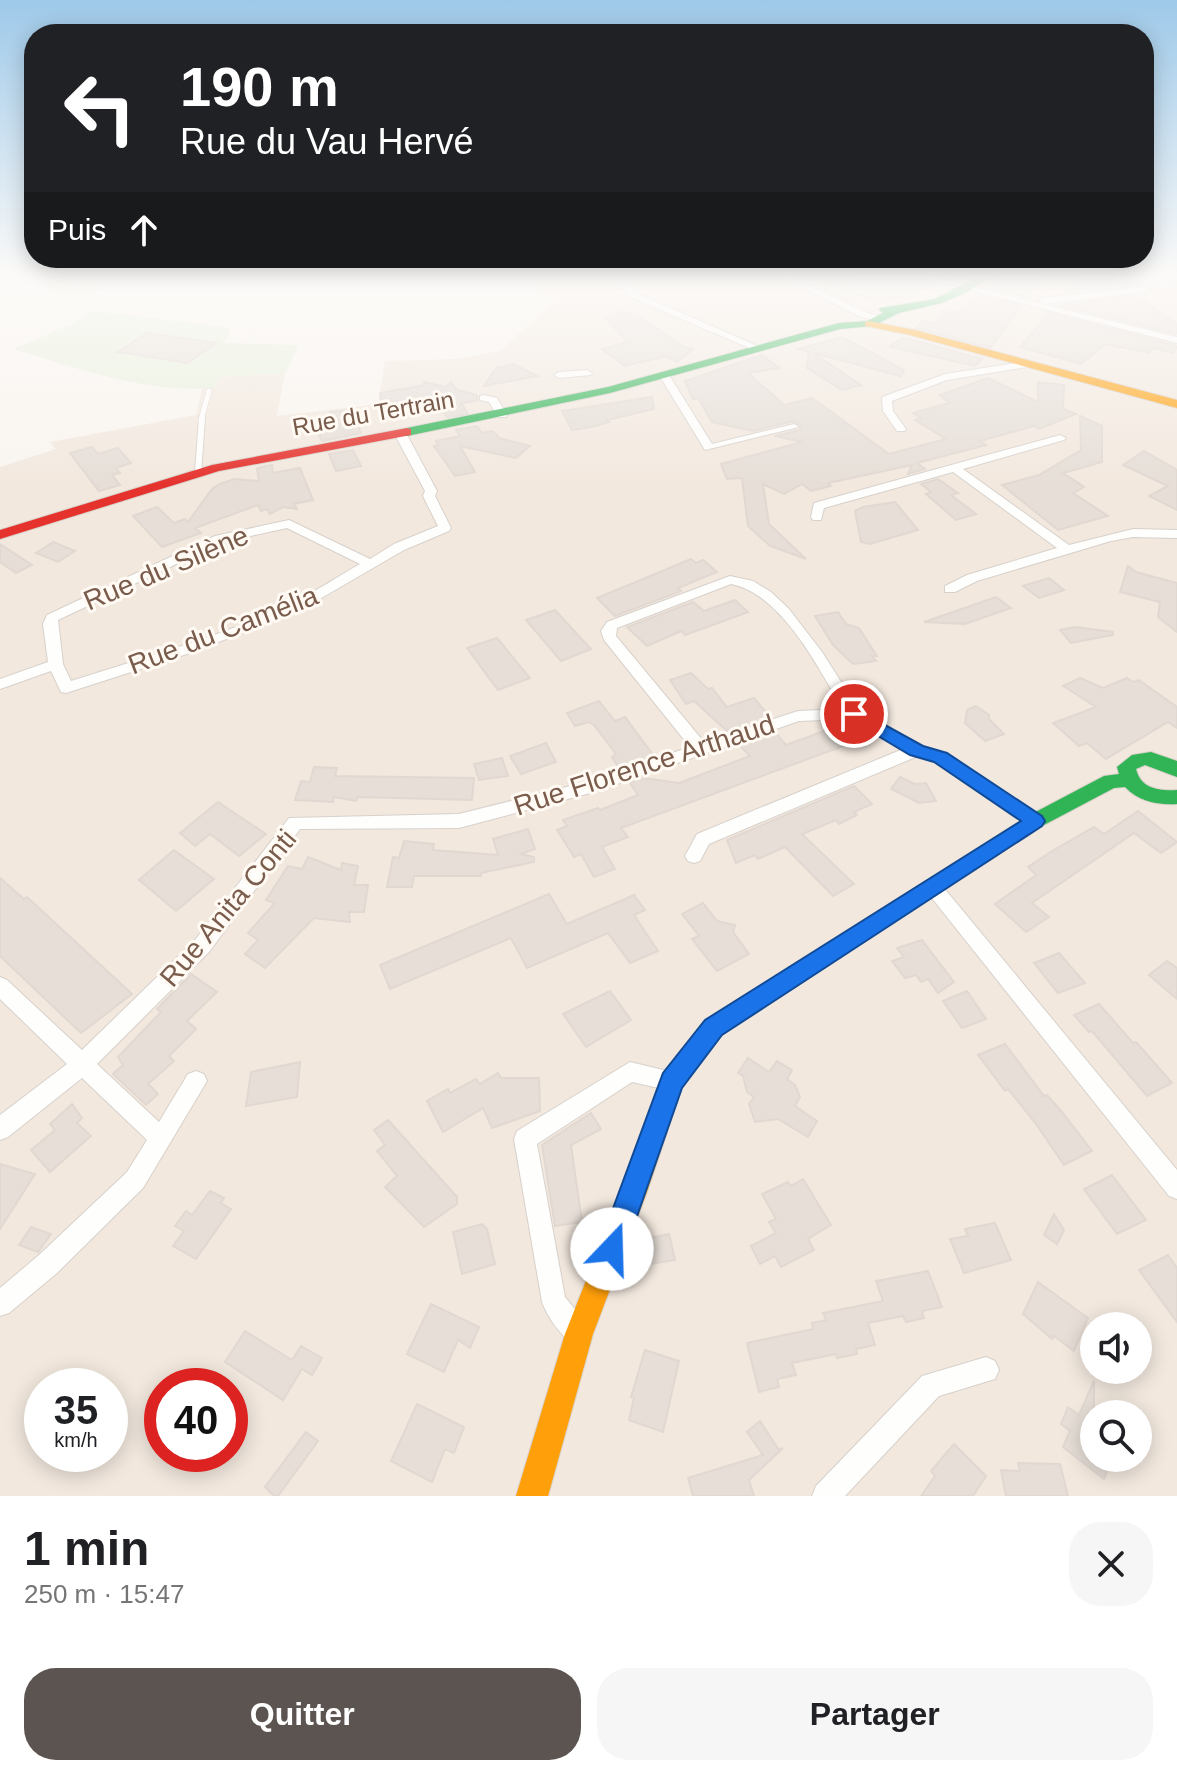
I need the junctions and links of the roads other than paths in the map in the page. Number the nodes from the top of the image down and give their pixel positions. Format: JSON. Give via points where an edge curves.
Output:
{"nodes":[{"id":1,"x":750,"y":345,"type":"edge"},
{"id":2,"x":769,"y":345,"type":"edge"},
{"id":3,"x":958,"y":345,"type":"edge"},
{"id":4,"x":757,"y":348,"type":"junction"},
{"id":5,"x":1029,"y":364,"type":"junction"},
{"id":6,"x":559,"y":375,"type":"dead end"},
{"id":7,"x":664,"y":375,"type":"junction"},
{"id":8,"x":209,"y":391,"type":"dead end"},
{"id":9,"x":602,"y":392,"type":"junction"},
{"id":10,"x":1177,"y":404,"type":"edge"},
{"id":11,"x":794,"y":427,"type":"dead end"},
{"id":12,"x":901,"y":429,"type":"dead end"},
{"id":13,"x":400,"y":433,"type":"junction"},
{"id":14,"x":1060,"y":438,"type":"dead end"},
{"id":15,"x":955,"y":468,"type":"junction"},
{"id":16,"x":198,"y":473,"type":"junction"},
{"id":17,"x":817,"y":517,"type":"dead end"},
{"id":18,"x":1177,"y":534,"type":"edge"},
{"id":19,"x":0,"y":535,"type":"edge"},
{"id":20,"x":1068,"y":550,"type":"junction"},
{"id":21,"x":368,"y":563,"type":"junction"},
{"id":22,"x":950,"y":589,"type":"dead end"},
{"id":23,"x":56,"y":664,"type":"junction"},
{"id":24,"x":0,"y":684,"type":"edge"},
{"id":25,"x":854,"y":714,"type":"junction"},
{"id":26,"x":701,"y":749,"type":"junction"},
{"id":27,"x":917,"y":750,"type":"junction"},
{"id":28,"x":1174,"y":764,"type":"edge"},
{"id":29,"x":1128,"y":780,"type":"junction"},
{"id":30,"x":1177,"y":797,"type":"edge"},
{"id":31,"x":459,"y":821,"type":"joint"},
{"id":32,"x":1035,"y":821,"type":"junction"},
{"id":33,"x":694,"y":856,"type":"dead end"},
{"id":34,"x":933,"y":887,"type":"junction"},
{"id":35,"x":0,"y":986,"type":"edge"},
{"id":36,"x":82,"y":1065,"type":"junction"},
{"id":37,"x":196,"y":1081,"type":"dead end"},
{"id":38,"x":672,"y":1081,"type":"junction"},
{"id":39,"x":0,"y":1129,"type":"edge"},
{"id":40,"x":160,"y":1138,"type":"junction"},
{"id":41,"x":1177,"y":1188,"type":"edge"},
{"id":42,"x":0,"y":1304,"type":"edge"},
{"id":43,"x":579,"y":1334,"type":"junction"},
{"id":44,"x":986,"y":1370,"type":"dead end"},
{"id":45,"x":532,"y":1496,"type":"edge"},
{"id":46,"x":826,"y":1496,"type":"edge"}],
"edges":[{"from":1,"to":4,"type":"street"},
{"from":2,"to":4,"type":"street","name":"Rue du Tertrain"},
{"from":3,"to":5,"type":"street"},
{"from":4,"to":7,"type":"street","name":"Rue du Tertrain"},
{"from":5,"to":10,"type":"street"},
{"from":5,"to":12,"type":"street","via":[[945,377],[886,399]]},
{"from":6,"to":9,"type":"street","via":[[585,374]]},
{"from":7,"to":9,"type":"street","name":"Rue du Tertrain"},
{"from":7,"to":11,"type":"street","via":[[709,448]]},
{"from":8,"to":16,"type":"lane","via":[[200,425]]},
{"from":9,"to":13,"type":"street","name":"Rue du Tertrain","via":[[493,402]]},
{"from":13,"to":16,"type":"street","name":"Rue du Tertrain"},
{"from":13,"to":21,"type":"street","name":"Rue du Camélia","via":[[445,528]]},
{"from":14,"to":15,"type":"street"},
{"from":15,"to":17,"type":"street","via":[[818,506]]},
{"from":15,"to":20,"type":"street"},
{"from":16,"to":19,"type":"street","name":"Rue du Tertrain"},
{"from":18,"to":20,"type":"street","via":[[1133,533]]},
{"from":20,"to":22,"type":"street"},
{"from":21,"to":23,"type":"street","name":"Rue du Camélia","via":[[301,604],[188,649],[66,688]]},
{"from":21,"to":23,"type":"street","name":"Rue du Silène","via":[[289,524],[219,539],[52,618]]},
{"from":23,"to":24,"type":"street"},
{"from":25,"to":26,"type":"street","name":"Rue Florence Arthaud","via":[[798,716]]},
{"from":25,"to":26,"type":"street","via":[[791,615],[746,581],[730,580],[608,631]]},
{"from":25,"to":27,"type":"street"},
{"from":26,"to":31,"type":"street","name":"Rue Florence Arthaud","via":[[588,788]]},
{"from":27,"to":32,"type":"street","via":[[940,757]]},
{"from":27,"to":33,"type":"street","via":[[703,839]]},
{"from":28,"to":29,"type":"street","via":[[1134,759],[1126,767]]},
{"from":29,"to":30,"type":"street","via":[[1151,796]]},
{"from":29,"to":32,"type":"street","via":[[1111,781]]},
{"from":31,"to":36,"type":"street","name":"Rue Anita Conti","via":[[295,823],[202,946]]},
{"from":32,"to":34,"type":"street"},
{"from":34,"to":38,"type":"street","via":[[713,1028]]},
{"from":34,"to":41,"type":"street"},
{"from":35,"to":36,"type":"street"},
{"from":36,"to":39,"type":"street","name":"Rue Anita Conti"},
{"from":36,"to":40,"type":"street"},
{"from":37,"to":40,"type":"street"},
{"from":38,"to":43,"type":"street"},
{"from":38,"to":43,"type":"street","via":[[630,1072],[525,1139],[554,1302]]},
{"from":40,"to":42,"type":"street","via":[[135,1180]]},
{"from":43,"to":45,"type":"street"},
{"from":44,"to":46,"type":"street","via":[[931,1385]]}]}
